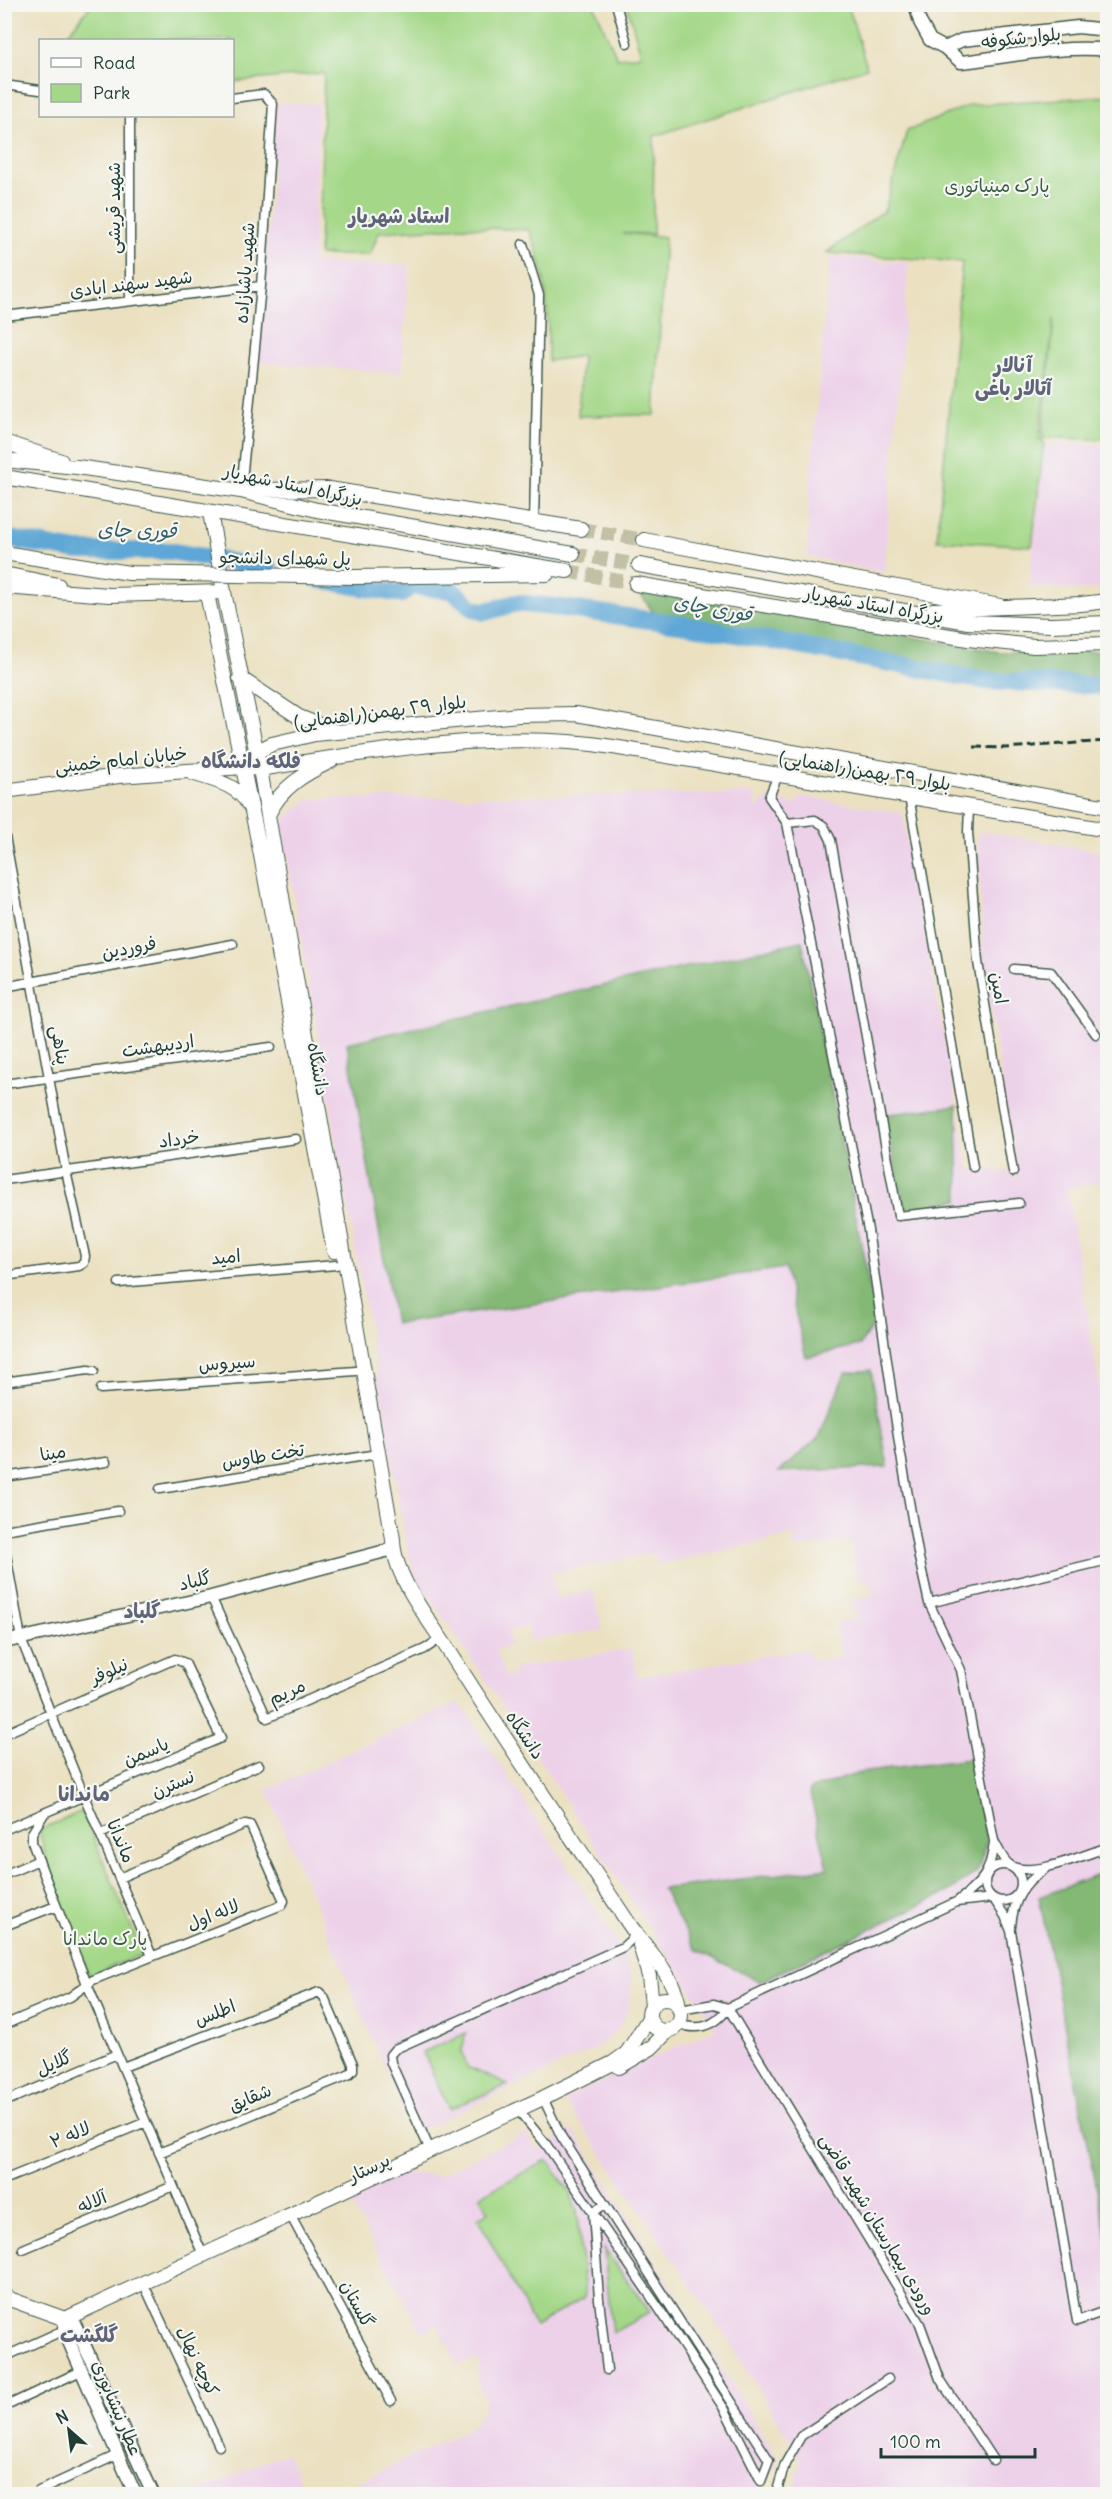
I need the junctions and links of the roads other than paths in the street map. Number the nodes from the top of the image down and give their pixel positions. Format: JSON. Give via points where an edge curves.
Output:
{"nodes":[{"id":1,"x":616,"y":4,"type":"edge"},
{"id":2,"x":915,"y":4,"type":"edge"},
{"id":3,"x":1107,"y":30,"type":"edge"},
{"id":4,"x":627,"y":43,"type":"dead end"},
{"id":5,"x":945,"y":48,"type":"junction"},
{"id":6,"x":1107,"y":50,"type":"edge"},
{"id":7,"x":4,"y":85,"type":"edge"},
{"id":8,"x":39,"y":90,"type":"edge"},
{"id":9,"x":234,"y":98,"type":"edge"},
{"id":10,"x":130,"y":117,"type":"edge"},
{"id":11,"x":523,"y":244,"type":"dead end"},
{"id":12,"x":261,"y":286,"type":"junction"},
{"id":13,"x":130,"y":301,"type":"junction"},
{"id":14,"x":4,"y":316,"type":"edge"},
{"id":15,"x":4,"y":442,"type":"edge"},
{"id":16,"x":4,"y":460,"type":"edge"},
{"id":17,"x":77,"y":467,"type":"junction"},
{"id":18,"x":4,"y":477,"type":"edge"},
{"id":19,"x":241,"y":491,"type":"junction"},
{"id":20,"x":210,"y":512,"type":"junction"},
{"id":21,"x":534,"y":522,"type":"junction"},
{"id":22,"x":581,"y":529,"type":"tunnel mouth"},
{"id":23,"x":644,"y":540,"type":"tunnel mouth"},
{"id":24,"x":4,"y":554,"type":"edge"},
{"id":25,"x":573,"y":554,"type":"tunnel mouth"},
{"id":26,"x":639,"y":565,"type":"tunnel mouth"},
{"id":27,"x":4,"y":574,"type":"edge"},
{"id":28,"x":636,"y":584,"type":"tunnel mouth"},
{"id":29,"x":4,"y":587,"type":"edge"},
{"id":30,"x":224,"y":592,"type":"junction"},
{"id":31,"x":207,"y":594,"type":"junction"},
{"id":32,"x":109,"y":595,"type":"junction"},
{"id":33,"x":1107,"y":600,"type":"edge"},
{"id":34,"x":1000,"y":606,"type":"junction"},
{"id":35,"x":908,"y":611,"type":"junction"},
{"id":36,"x":1107,"y":623,"type":"edge"},
{"id":37,"x":1107,"y":644,"type":"edge"},
{"id":38,"x":240,"y":678,"type":"junction"},
{"id":39,"x":339,"y":732,"type":"junction"},
{"id":40,"x":315,"y":734,"type":"junction"},
{"id":41,"x":256,"y":752,"type":"junction"},
{"id":42,"x":336,"y":759,"type":"junction"},
{"id":43,"x":319,"y":760,"type":"junction"},
{"id":44,"x":243,"y":766,"type":"junction"},
{"id":45,"x":260,"y":769,"type":"junction"},
{"id":46,"x":184,"y":771,"type":"junction"},
{"id":47,"x":778,"y":775,"type":"junction"},
{"id":48,"x":4,"y":791,"type":"edge"},
{"id":49,"x":909,"y":796,"type":"junction"},
{"id":50,"x":1072,"y":801,"type":"junction"},
{"id":51,"x":969,"y":807,"type":"junction"},
{"id":52,"x":1107,"y":807,"type":"edge"},
{"id":53,"x":251,"y":809,"type":"junction"},
{"id":54,"x":268,"y":815,"type":"junction"},
{"id":55,"x":787,"y":823,"type":"junction"},
{"id":56,"x":1069,"y":824,"type":"junction"},
{"id":57,"x":1107,"y":830,"type":"edge"},
{"id":58,"x":4,"y":831,"type":"edge"},
{"id":59,"x":233,"y":944,"type":"dead end"},
{"id":60,"x":1014,"y":969,"type":"dead end"},
{"id":61,"x":32,"y":983,"type":"junction"},
{"id":62,"x":4,"y":987,"type":"edge"},
{"id":63,"x":1096,"y":1034,"type":"dead end"},
{"id":64,"x":271,"y":1047,"type":"dead end"},
{"id":65,"x":49,"y":1078,"type":"junction"},
{"id":66,"x":4,"y":1084,"type":"edge"},
{"id":67,"x":296,"y":1139,"type":"dead end"},
{"id":68,"x":973,"y":1167,"type":"dead end"},
{"id":69,"x":66,"y":1171,"type":"junction"},
{"id":70,"x":1013,"y":1172,"type":"dead end"},
{"id":71,"x":4,"y":1180,"type":"edge"},
{"id":72,"x":1019,"y":1203,"type":"dead end"},
{"id":73,"x":336,"y":1265,"type":"junction"},
{"id":74,"x":4,"y":1276,"type":"edge"},
{"id":75,"x":119,"y":1283,"type":"dead end"},
{"id":76,"x":94,"y":1371,"type":"dead end"},
{"id":77,"x":356,"y":1371,"type":"junction"},
{"id":78,"x":4,"y":1382,"type":"edge"},
{"id":79,"x":101,"y":1389,"type":"dead end"},
{"id":80,"x":371,"y":1455,"type":"junction"},
{"id":81,"x":106,"y":1462,"type":"dead end"},
{"id":82,"x":4,"y":1477,"type":"edge"},
{"id":83,"x":160,"y":1489,"type":"dead end"},
{"id":84,"x":118,"y":1511,"type":"dead end"},
{"id":85,"x":4,"y":1530,"type":"edge"},
{"id":86,"x":4,"y":1543,"type":"edge"},
{"id":87,"x":393,"y":1549,"type":"junction"},
{"id":88,"x":1107,"y":1560,"type":"edge"},
{"id":89,"x":211,"y":1597,"type":"junction"},
{"id":90,"x":929,"y":1603,"type":"junction"},
{"id":91,"x":441,"y":1638,"type":"junction"},
{"id":92,"x":21,"y":1639,"type":"junction"},
{"id":93,"x":4,"y":1642,"type":"edge"},
{"id":94,"x":51,"y":1714,"type":"junction"},
{"id":95,"x":4,"y":1734,"type":"edge"},
{"id":96,"x":221,"y":1738,"type":"joint"},
{"id":97,"x":259,"y":1765,"type":"dead end"},
{"id":98,"x":84,"y":1796,"type":"junction"},
{"id":99,"x":44,"y":1813,"type":"junction"},
{"id":100,"x":4,"y":1830,"type":"edge"},
{"id":101,"x":100,"y":1834,"type":"junction"},
{"id":102,"x":994,"y":1841,"type":"junction"},
{"id":103,"x":1107,"y":1847,"type":"edge"},
{"id":104,"x":39,"y":1860,"type":"junction"},
{"id":105,"x":1012,"y":1866,"type":"junction"},
{"id":106,"x":1048,"y":1867,"type":"junction"},
{"id":107,"x":4,"y":1875,"type":"edge"},
{"id":108,"x":986,"y":1875,"type":"junction"},
{"id":109,"x":119,"y":1878,"type":"junction"},
{"id":110,"x":1019,"y":1892,"type":"junction"},
{"id":111,"x":993,"y":1898,"type":"junction"},
{"id":112,"x":957,"y":1902,"type":"junction"},
{"id":113,"x":56,"y":1906,"type":"junction"},
{"id":114,"x":4,"y":1926,"type":"edge"},
{"id":115,"x":1011,"y":1930,"type":"junction"},
{"id":116,"x":636,"y":1935,"type":"junction"},
{"id":117,"x":152,"y":1956,"type":"junction"},
{"id":118,"x":87,"y":1984,"type":"junction"},
{"id":119,"x":728,"y":2008,"type":"junction"},
{"id":120,"x":650,"y":2012,"type":"junction"},
{"id":121,"x":677,"y":2018,"type":"junction"},
{"id":122,"x":4,"y":2025,"type":"edge"},
{"id":123,"x":117,"y":2054,"type":"junction"},
{"id":124,"x":123,"y":2067,"type":"junction"},
{"id":125,"x":352,"y":2070,"type":"joint"},
{"id":126,"x":545,"y":2101,"type":"junction"},
{"id":127,"x":4,"y":2102,"type":"edge"},
{"id":128,"x":520,"y":2113,"type":"junction"},
{"id":129,"x":146,"y":2122,"type":"junction"},
{"id":130,"x":430,"y":2150,"type":"junction"},
{"id":131,"x":159,"y":2153,"type":"junction"},
{"id":132,"x":6,"y":2179,"type":"edge"},
{"id":133,"x":173,"y":2186,"type":"junction"},
{"id":134,"x":604,"y":2205,"type":"junction"},
{"id":135,"x":594,"y":2212,"type":"junction"},
{"id":136,"x":294,"y":2222,"type":"junction"},
{"id":137,"x":23,"y":2249,"type":"dead end"},
{"id":138,"x":203,"y":2255,"type":"junction"},
{"id":139,"x":147,"y":2291,"type":"junction"},
{"id":140,"x":4,"y":2297,"type":"edge"},
{"id":141,"x":1107,"y":2310,"type":"edge"},
{"id":142,"x":68,"y":2325,"type":"junction"},
{"id":143,"x":4,"y":2357,"type":"edge"},
{"id":144,"x":607,"y":2370,"type":"dead end"},
{"id":145,"x":81,"y":2371,"type":"junction"},
{"id":146,"x":888,"y":2379,"type":"dead end"},
{"id":147,"x":391,"y":2401,"type":"dead end"},
{"id":148,"x":4,"y":2407,"type":"edge"},
{"id":149,"x":219,"y":2446,"type":"dead end"},
{"id":150,"x":117,"y":2455,"type":"junction"},
{"id":151,"x":993,"y":2460,"type":"dead end"},
{"id":152,"x":39,"y":2491,"type":"dead end"},
{"id":153,"x":135,"y":2494,"type":"edge"},
{"id":154,"x":153,"y":2494,"type":"edge"},
{"id":155,"x":776,"y":2494,"type":"edge"}],
"edges":[{"from":1,"to":4,"type":"street"},
{"from":2,"to":5,"type":"main road","name":"بلوار شکوفه","via":[[930,40]]},
{"from":3,"to":5,"type":"main road","name":"بلوار شکوفه","via":[[1078,27],[962,40]]},
{"from":5,"to":6,"type":"main road","name":"بلوار شکوفه","via":[[961,62]]},
{"from":7,"to":8,"type":"street"},
{"from":9,"to":12,"type":"street","name":"شهید پاشازاده","via":[[264,94],[273,104]]},
{"from":10,"to":13,"type":"street","name":"شهید قریشی"},
{"from":11,"to":21,"type":"street","via":[[539,295]]},
{"from":12,"to":13,"type":"street","name":"شهید سهند ابادی"},
{"from":12,"to":19,"type":"street","name":"شهید پاشازاده"},
{"from":13,"to":14,"type":"street","name":"شهید سهند ابادی"},
{"from":15,"to":17,"type":"main road"},
{"from":16,"to":17,"type":"main road","name":"بزرگراه استاد شهریار"},
{"from":17,"to":19,"type":"main road","name":"بزرگراه استاد شهریار"},
{"from":18,"to":20,"type":"main road"},
{"from":19,"to":21,"type":"main road","via":[[329,489]]},
{"from":19,"to":25,"type":"main road","name":"بزرگراه استاد شهریار","via":[[317,510]]},
{"from":20,"to":24,"type":"main road","name":"پل شهدای دانشجو","bridge":true,"via":[[567,571],[354,577],[129,573]]},
{"from":20,"to":30,"type":"main road","name":"دانشگاه"},
{"from":21,"to":22,"type":"main road"},
{"from":23,"to":34,"type":"main road"},
{"from":26,"to":35,"type":"main road","name":"بزرگراه استاد شهریار"},
{"from":27,"to":32,"type":"main road"},
{"from":28,"to":37,"type":"main road","name":"بزرگراه استاد شهریار","via":[[968,639],[1034,646]]},
{"from":29,"to":32,"type":"main road"},
{"from":30,"to":31,"type":"main road"},
{"from":30,"to":38,"type":"main road","name":"دانشگاه"},
{"from":31,"to":32,"type":"main road"},
{"from":31,"to":44,"type":"main road","name":"دانشگاه"},
{"from":33,"to":34,"type":"main road"},
{"from":34,"to":35,"type":"main road"},
{"from":35,"to":36,"type":"main road","name":"بزرگراه استاد شهریار","via":[[968,622]]},
{"from":38,"to":39,"type":"main road","via":[[299,717]]},
{"from":38,"to":41,"type":"main road","name":"دانشگاه"},
{"from":39,"to":40,"type":"main road","name":"بلوار ٢٩ بهمن(راهنمایی)"},
{"from":39,"to":50,"type":"main road","name":"بلوار ٢٩ بهمن(راهنمایی)","via":[[519,715],[576,714]]},
{"from":40,"to":41,"type":"main road","name":"بلوار ٢٩ بهمن(راهنمایی)"},
{"from":40,"to":43,"type":"main road","via":[[310,748]]},
{"from":41,"to":44,"type":"main road","name":"بلوار ٢٩ بهمن(راهنمایی)"},
{"from":41,"to":45,"type":"main road","name":"دانشگاه"},
{"from":42,"to":43,"type":"main road","name":"بلوار ٢٩ بهمن(راهنمایی)"},
{"from":42,"to":47,"type":"main road","name":"بلوار ٢٩ بهمن(راهنمایی)","via":[[450,744],[560,741]]},
{"from":42,"to":54,"type":"main road","via":[[299,778],[281,794]]},
{"from":43,"to":45,"type":"main road","name":"بلوار ٢٩ بهمن(راهنمایی)"},
{"from":44,"to":45,"type":"main road","name":"بلوار ٢٩ بهمن(راهنمایی)"},
{"from":44,"to":46,"type":"main road","name":"خیابان امام خمینی"},
{"from":44,"to":53,"type":"main road","name":"دانشگاه"},
{"from":45,"to":54,"type":"main road","name":"دانشگاه"},
{"from":46,"to":48,"type":"main road","name":"خیابان امام خمینی"},
{"from":46,"to":53,"type":"main road","via":[[224,783],[245,798]]},
{"from":47,"to":49,"type":"main road","name":"بلوار ٢٩ بهمن(راهنمایی)"},
{"from":47,"to":55,"type":"street","via":[[769,797]]},
{"from":49,"to":51,"type":"main road","name":"بلوار ٢٩ بهمن(راهنمایی)"},
{"from":49,"to":68,"type":"street"},
{"from":50,"to":52,"type":"main road","name":"بلوار ٢٩ بهمن(راهنمایی)"},
{"from":50,"to":56,"type":"main road"},
{"from":51,"to":56,"type":"main road","name":"بلوار ٢٩ بهمن(راهنمایی)"},
{"from":51,"to":70,"type":"street","name":"امین","via":[[978,962]]},
{"from":53,"to":73,"type":"main road","name":"دانشگاه"},
{"from":54,"to":87,"type":"main road","name":"دانشگاه"},
{"from":55,"to":72,"type":"street","via":[[815,820],[824,826],[831,840],[898,1216]]},
{"from":55,"to":90,"type":"street","via":[[868,1230],[900,1450]]},
{"from":56,"to":57,"type":"main road","name":"بلوار ٢٩ بهمن(راهنمایی)"},
{"from":58,"to":61,"type":"street","name":"پناهی"},
{"from":59,"to":61,"type":"street","name":"فروردین"},
{"from":60,"to":63,"type":"street","via":[[1051,972]]},
{"from":61,"to":62,"type":"street","name":"فروردین"},
{"from":61,"to":65,"type":"street","name":"پناهی"},
{"from":64,"to":65,"type":"street","name":"اردیبهشت"},
{"from":65,"to":66,"type":"street","name":"اردیبهشت"},
{"from":65,"to":69,"type":"street","name":"پناهی"},
{"from":67,"to":69,"type":"street","name":"خرداد"},
{"from":69,"to":71,"type":"street","name":"خرداد"},
{"from":69,"to":74,"type":"street","name":"پناهی","via":[[86,1256],[84,1263]]},
{"from":73,"to":75,"type":"street","name":"امید"},
{"from":73,"to":77,"type":"main road","name":"دانشگاه"},
{"from":76,"to":78,"type":"street"},
{"from":77,"to":79,"type":"street","name":"سیروس"},
{"from":77,"to":80,"type":"main road","name":"دانشگاه"},
{"from":80,"to":83,"type":"street","name":"تخت طاوس"},
{"from":80,"to":87,"type":"main road","name":"دانشگاه","via":[[387,1542]]},
{"from":81,"to":82,"type":"street","name":"مینا"},
{"from":84,"to":85,"type":"street"},
{"from":86,"to":92,"type":"street","name":"ماندانا"},
{"from":87,"to":89,"type":"main road","name":"گلباد"},
{"from":87,"to":91,"type":"main road","name":"دانشگاه","via":[[409,1587]]},
{"from":88,"to":90,"type":"street"},
{"from":89,"to":91,"type":"street","name":"مریم","via":[[267,1718],[425,1649]]},
{"from":89,"to":92,"type":"main road","name":"گلباد"},
{"from":90,"to":102,"type":"street","via":[[961,1670]]},
{"from":91,"to":116,"type":"main road","name":"دانشگاه"},
{"from":92,"to":93,"type":"main road","name":"گلباد"},
{"from":92,"to":94,"type":"street","name":"ماندانا"},
{"from":94,"to":95,"type":"street","name":"نیلوفر"},
{"from":94,"to":96,"type":"street","name":"نیلوفر","via":[[175,1659],[185,1663]]},
{"from":94,"to":98,"type":"street","name":"ماندانا"},
{"from":96,"to":98,"type":"street","name":"یاسمن"},
{"from":97,"to":101,"type":"street","name":"نسترن"},
{"from":98,"to":99,"type":"street","name":"یاسمن"},
{"from":98,"to":101,"type":"street","name":"ماندانا"},
{"from":99,"to":100,"type":"street","name":"یاسمن"},
{"from":99,"to":104,"type":"street","via":[[32,1833]]},
{"from":101,"to":109,"type":"street","name":"ماندانا"},
{"from":102,"to":105,"type":"street"},
{"from":102,"to":108,"type":"street"},
{"from":103,"to":106,"type":"street"},
{"from":104,"to":107,"type":"street"},
{"from":104,"to":113,"type":"street"},
{"from":105,"to":106,"type":"street"},
{"from":105,"to":108,"type":"street","via":[[1000,1865]]},
{"from":105,"to":110,"type":"street","via":[[1022,1880]]},
{"from":106,"to":110,"type":"street"},
{"from":108,"to":111,"type":"street","via":[[986,1888]]},
{"from":108,"to":112,"type":"street"},
{"from":109,"to":117,"type":"street","name":"ماندانا"},
{"from":109,"to":117,"type":"street","name":"لاله اول","via":[[245,1824],[250,1825],[284,1901]]},
{"from":110,"to":111,"type":"street","via":[[1010,1900]]},
{"from":110,"to":115,"type":"street"},
{"from":111,"to":112,"type":"street"},
{"from":111,"to":115,"type":"street"},
{"from":112,"to":119,"type":"street"},
{"from":113,"to":114,"type":"street"},
{"from":113,"to":118,"type":"street"},
{"from":115,"to":141,"type":"street","via":[[1077,2321]]},
{"from":116,"to":120,"type":"main road","name":"دانشگاه","via":[[649,1976]]},
{"from":116,"to":121,"type":"main road","name":"دانشگاه","via":[[672,1984]]},
{"from":116,"to":130,"type":"street","via":[[623,1947],[395,2049],[390,2062]]},
{"from":117,"to":118,"type":"street"},
{"from":118,"to":122,"type":"street","via":[[70,1997]]},
{"from":118,"to":123,"type":"street"},
{"from":119,"to":121,"type":"street","via":[[714,2004]]},
{"from":119,"to":121,"type":"street","via":[[722,2018],[692,2029]]},
{"from":119,"to":151,"type":"street","name":"ورودی بیمارستان شهید قاضی","via":[[920,2324],[940,2379]]},
{"from":120,"to":121,"type":"main road","via":[[655,2028]]},
{"from":120,"to":121,"type":"main road","via":[[665,1999],[674,2002]]},
{"from":120,"to":126,"type":"main road","name":"پرستار","via":[[627,2053]]},
{"from":121,"to":126,"type":"main road","name":"پرستار","via":[[661,2040],[640,2056]]},
{"from":123,"to":124,"type":"street"},
{"from":123,"to":127,"type":"street","name":"گلایل"},
{"from":124,"to":125,"type":"street","name":"اطلس","via":[[319,1992],[353,2064]]},
{"from":124,"to":129,"type":"street"},
{"from":125,"to":131,"type":"street","name":"شقایق","via":[[348,2075]]},
{"from":126,"to":128,"type":"main road","name":"پرستار"},
{"from":126,"to":134,"type":"street","via":[[561,2136]]},
{"from":128,"to":130,"type":"main road","name":"پرستار"},
{"from":128,"to":135,"type":"street"},
{"from":128,"to":136,"type":"main road","name":"پرستار"},
{"from":129,"to":131,"type":"street"},
{"from":129,"to":132,"type":"street","name":"لاله ۲"},
{"from":130,"to":138,"type":"main road","name":"پرستار"},
{"from":131,"to":133,"type":"street"},
{"from":133,"to":137,"type":"street","name":"آلاله"},
{"from":133,"to":138,"type":"street"},
{"from":134,"to":135,"type":"street"},
{"from":134,"to":135,"type":"street","via":[[769,2460],[761,2481],[725,2410]]},
{"from":135,"to":144,"type":"street"},
{"from":136,"to":139,"type":"main road","name":"پرستار"},
{"from":136,"to":147,"type":"street","name":"گلستان"},
{"from":138,"to":142,"type":"main road","name":"پرستار"},
{"from":139,"to":142,"type":"main road","name":"پرستار"},
{"from":139,"to":149,"type":"street","name":"کوچه نهال"},
{"from":140,"to":142,"type":"main road"},
{"from":142,"to":143,"type":"street"},
{"from":142,"to":145,"type":"main road","name":"عطار نیشابوری"},
{"from":142,"to":154,"type":"main road","name":"عطار نیشابوری"},
{"from":145,"to":148,"type":"street"},
{"from":145,"to":150,"type":"main road","name":"عطار نیشابوری"},
{"from":146,"to":155,"type":"street","via":[[801,2436],[785,2464]]},
{"from":150,"to":152,"type":"street"},
{"from":150,"to":153,"type":"main road","name":"عطار نیشابوری"}]}
